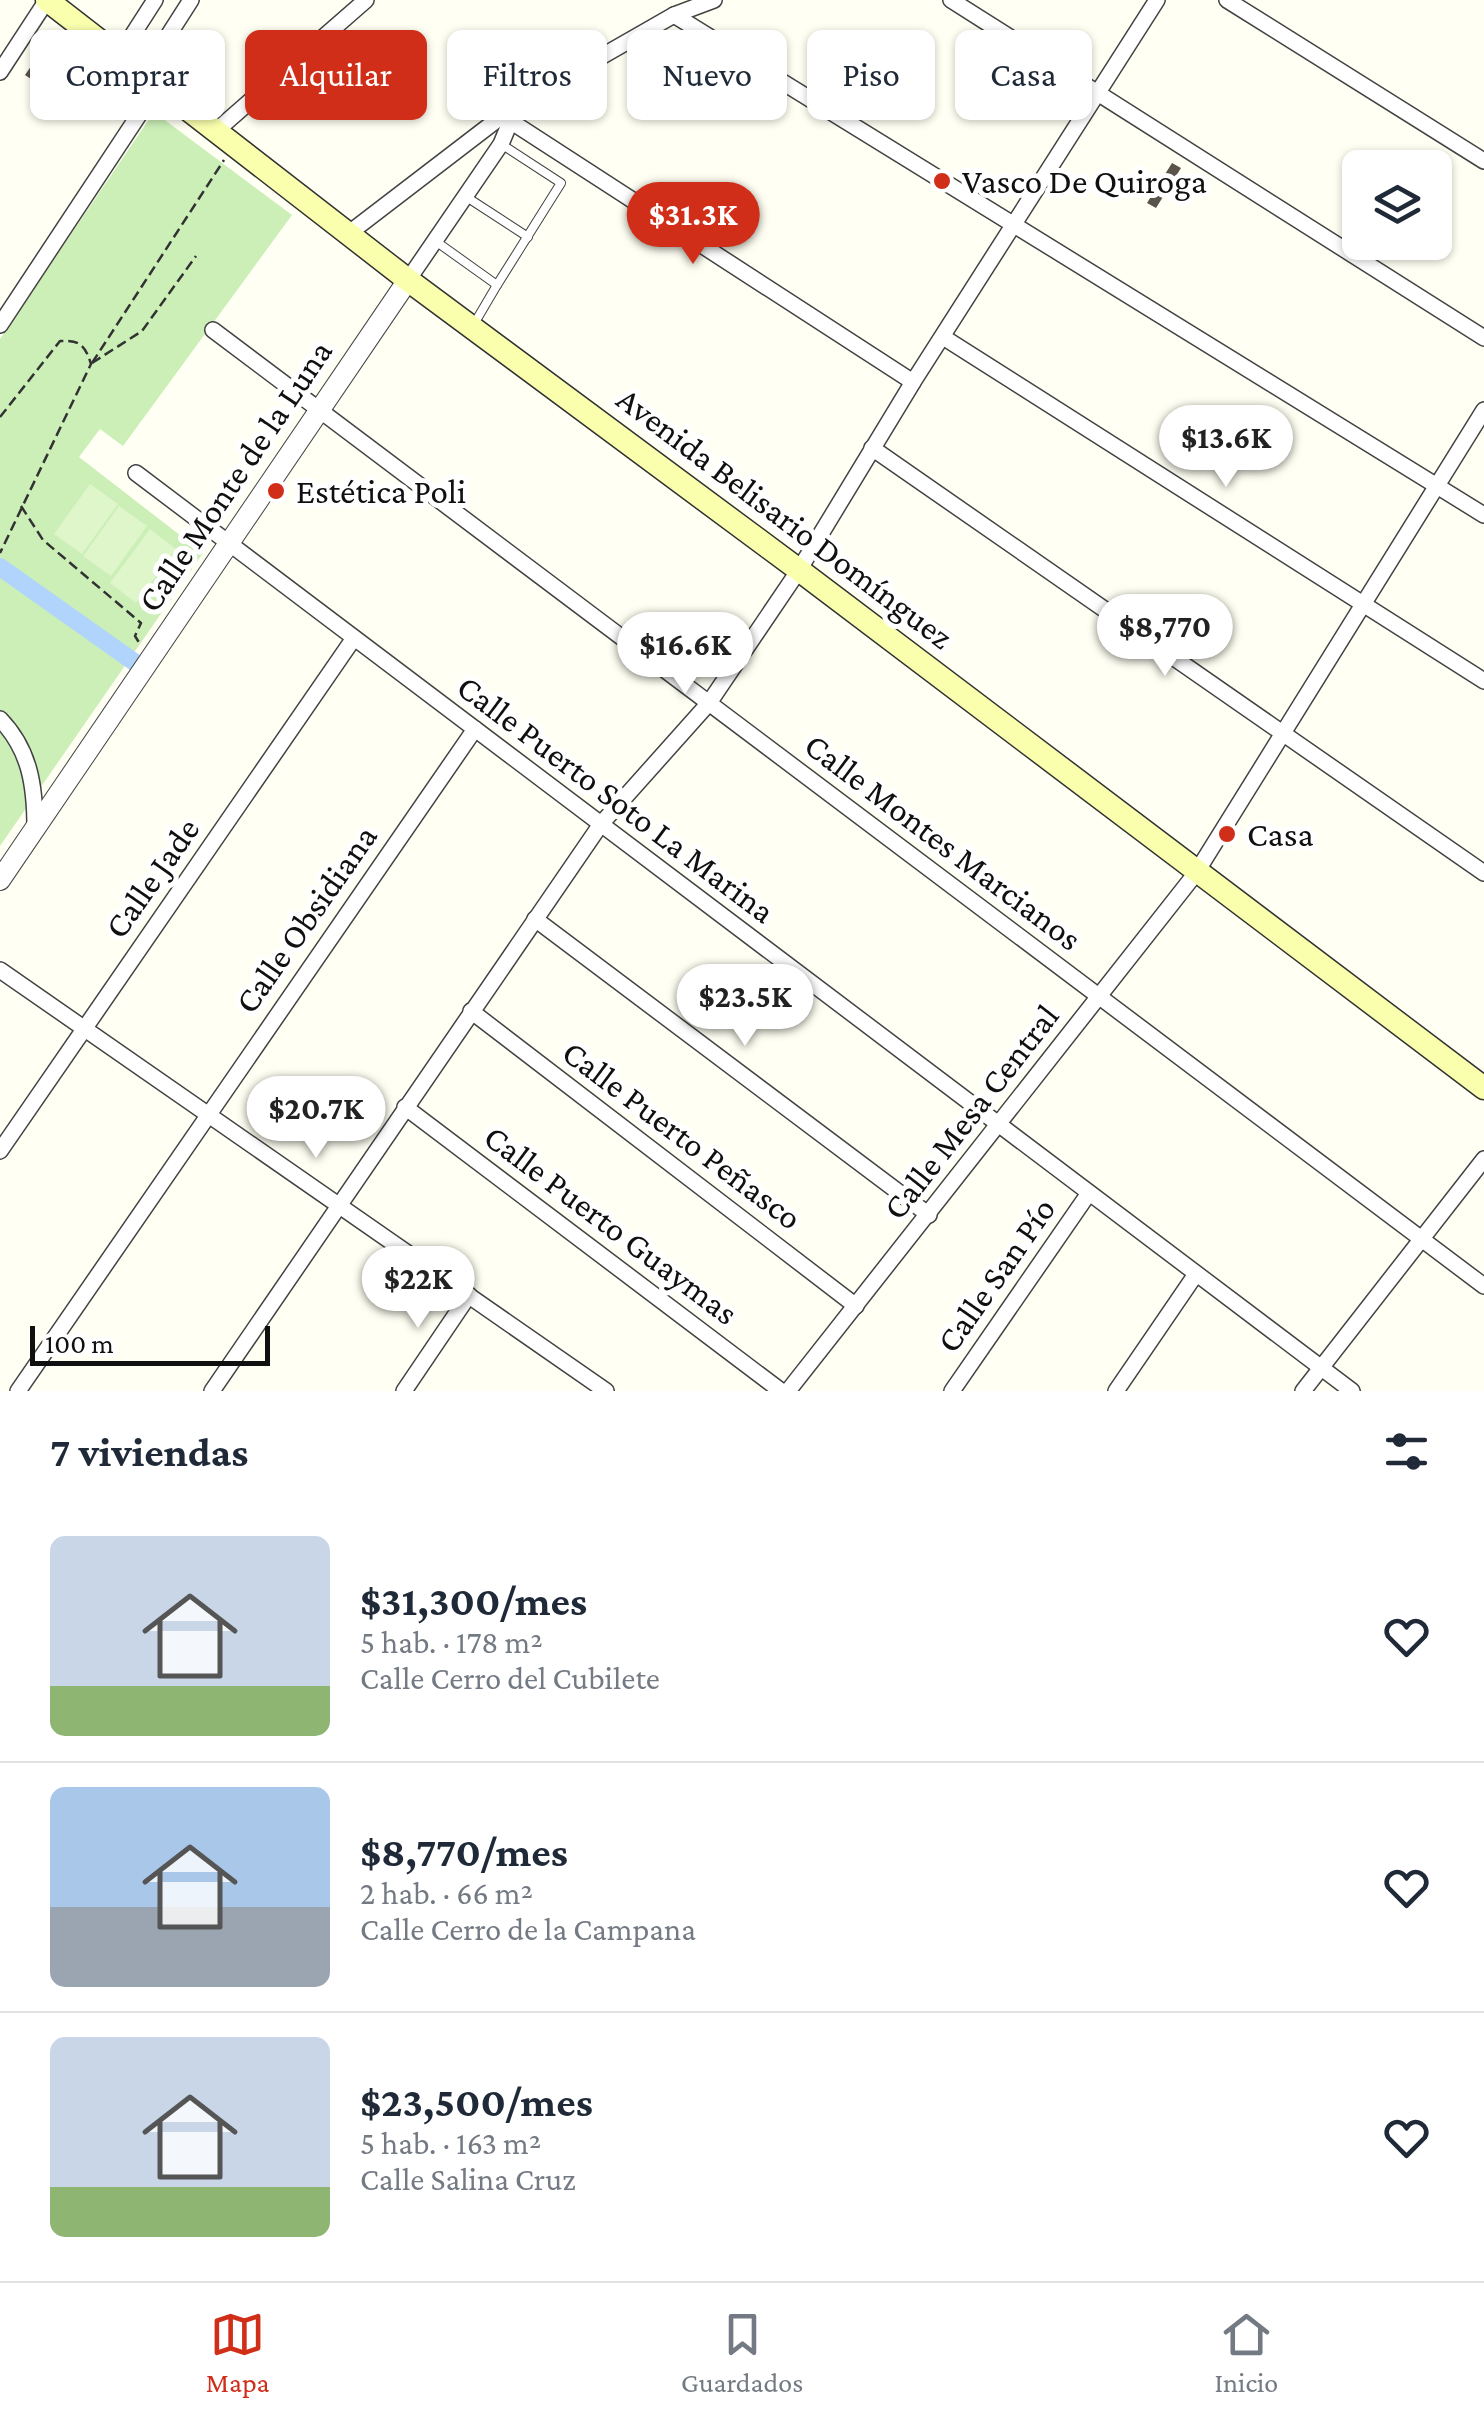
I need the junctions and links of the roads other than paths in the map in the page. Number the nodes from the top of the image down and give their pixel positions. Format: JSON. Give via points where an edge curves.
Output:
{"nodes":[{"id":1,"x":47,"y":0,"type":"edge"},
{"id":2,"x":155,"y":0,"type":"edge"},
{"id":3,"x":192,"y":0,"type":"edge"},
{"id":4,"x":366,"y":0,"type":"edge"},
{"id":5,"x":714,"y":0,"type":"edge"},
{"id":6,"x":951,"y":0,"type":"edge"},
{"id":7,"x":1157,"y":0,"type":"edge"},
{"id":8,"x":1227,"y":0,"type":"edge"},
{"id":9,"x":674,"y":15,"type":"junction"},
{"id":10,"x":86,"y":30,"type":"edge"},
{"id":11,"x":136,"y":30,"type":"edge"},
{"id":12,"x":177,"y":30,"type":"edge"},
{"id":13,"x":607,"y":56,"type":"edge"},
{"id":14,"x":0,"y":72,"type":"edge"},
{"id":15,"x":1098,"y":92,"type":"junction"},
{"id":16,"x":126,"y":120,"type":"edge"},
{"id":17,"x":202,"y":120,"type":"edge"},
{"id":18,"x":502,"y":120,"type":"edge"},
{"id":19,"x":508,"y":120,"type":"edge"},
{"id":20,"x":517,"y":120,"type":"edge"},
{"id":21,"x":225,"y":138,"type":"junction"},
{"id":22,"x":501,"y":144,"type":"junction"},
{"id":23,"x":1484,"y":161,"type":"edge"},
{"id":24,"x":465,"y":196,"type":"junction"},
{"id":25,"x":1014,"y":224,"type":"junction"},
{"id":26,"x":348,"y":234,"type":"junction"},
{"id":27,"x":528,"y":237,"type":"junction"},
{"id":28,"x":434,"y":240,"type":"junction"},
{"id":29,"x":408,"y":280,"type":"junction"},
{"id":30,"x":498,"y":285,"type":"junction"},
{"id":31,"x":0,"y":325,"type":"edge"},
{"id":32,"x":472,"y":328,"type":"junction"},
{"id":33,"x":212,"y":330,"type":"dead end"},
{"id":34,"x":944,"y":337,"type":"junction"},
{"id":35,"x":1484,"y":338,"type":"edge"},
{"id":36,"x":913,"y":382,"type":"junction"},
{"id":37,"x":319,"y":409,"type":"junction"},
{"id":38,"x":1484,"y":410,"type":"edge"},
{"id":39,"x":872,"y":448,"type":"junction"},
{"id":40,"x":136,"y":474,"type":"dead end"},
{"id":41,"x":1437,"y":486,"type":"junction"},
{"id":42,"x":1484,"y":515,"type":"edge"},
{"id":43,"x":228,"y":543,"type":"junction"},
{"id":44,"x":799,"y":570,"type":"junction"},
{"id":45,"x":1364,"y":604,"type":"junction"},
{"id":46,"x":354,"y":638,"type":"junction"},
{"id":47,"x":1484,"y":681,"type":"edge"},
{"id":48,"x":709,"y":703,"type":"junction"},
{"id":49,"x":0,"y":719,"type":"edge"},
{"id":50,"x":475,"y":730,"type":"junction"},
{"id":51,"x":1283,"y":734,"type":"junction"},
{"id":52,"x":601,"y":824,"type":"junction"},
{"id":53,"x":35,"y":828,"type":"junction"},
{"id":54,"x":1196,"y":873,"type":"junction"},
{"id":55,"x":1484,"y":873,"type":"edge"},
{"id":56,"x":0,"y":880,"type":"edge"},
{"id":57,"x":535,"y":919,"type":"junction"},
{"id":58,"x":0,"y":970,"type":"edge"},
{"id":59,"x":1100,"y":997,"type":"junction"},
{"id":60,"x":471,"y":1012,"type":"junction"},
{"id":61,"x":84,"y":1028,"type":"junction"},
{"id":62,"x":1484,"y":1088,"type":"edge"},
{"id":63,"x":405,"y":1108,"type":"junction"},
{"id":64,"x":208,"y":1113,"type":"junction"},
{"id":65,"x":999,"y":1125,"type":"junction"},
{"id":66,"x":0,"y":1152,"type":"edge"},
{"id":67,"x":1484,"y":1159,"type":"edge"},
{"id":68,"x":1089,"y":1192,"type":"junction"},
{"id":69,"x":339,"y":1204,"type":"junction"},
{"id":70,"x":928,"y":1215,"type":"junction"},
{"id":71,"x":1422,"y":1239,"type":"junction"},
{"id":72,"x":1196,"y":1274,"type":"junction"},
{"id":73,"x":1484,"y":1286,"type":"edge"},
{"id":74,"x":469,"y":1296,"type":"junction"},
{"id":75,"x":856,"y":1306,"type":"junction"},
{"id":76,"x":1321,"y":1368,"type":"junction"},
{"id":77,"x":595,"y":1388,"type":"edge"},
{"id":78,"x":18,"y":1391,"type":"edge"},
{"id":79,"x":212,"y":1391,"type":"edge"},
{"id":80,"x":404,"y":1391,"type":"edge"},
{"id":81,"x":784,"y":1391,"type":"edge"},
{"id":82,"x":952,"y":1391,"type":"edge"},
{"id":83,"x":1116,"y":1391,"type":"edge"},
{"id":84,"x":1303,"y":1391,"type":"edge"},
{"id":85,"x":1352,"y":1391,"type":"edge"}],
"edges":[{"from":1,"to":10,"type":"main road","name":"Avenida Belisario Domínguez"},
{"from":1,"to":14,"type":"street"},
{"from":2,"to":11,"type":"street"},
{"from":3,"to":12,"type":"street"},
{"from":4,"to":21,"type":"street"},
{"from":5,"to":9,"type":"street"},
{"from":6,"to":15,"type":"street"},
{"from":7,"to":15,"type":"street"},
{"from":8,"to":23,"type":"street"},
{"from":9,"to":13,"type":"street"},
{"from":9,"to":25,"type":"street"},
{"from":15,"to":25,"type":"street"},
{"from":15,"to":35,"type":"street"},
{"from":16,"to":31,"type":"street"},
{"from":17,"to":21,"type":"main road","name":"Avenida Belisario Domínguez"},
{"from":18,"to":26,"type":"street"},
{"from":19,"to":22,"type":"street","name":"Calle Monte de la Luna"},
{"from":20,"to":36,"type":"street"},
{"from":21,"to":26,"type":"main road","name":"Avenida Belisario Domínguez"},
{"from":22,"to":24,"type":"street","name":"Calle Monte de la Luna"},
{"from":22,"to":27,"type":"lane","via":[[561,184]]},
{"from":24,"to":27,"type":"lane"},
{"from":24,"to":28,"type":"street","name":"Calle Monte de la Luna"},
{"from":25,"to":34,"type":"street"},
{"from":25,"to":41,"type":"street"},
{"from":26,"to":29,"type":"main road","name":"Avenida Belisario Domínguez"},
{"from":27,"to":30,"type":"lane"},
{"from":28,"to":29,"type":"street","name":"Calle Monte de la Luna"},
{"from":28,"to":30,"type":"lane"},
{"from":29,"to":32,"type":"main road","name":"Avenida Belisario Domínguez"},
{"from":29,"to":37,"type":"street","name":"Calle Monte de la Luna"},
{"from":30,"to":32,"type":"lane"},
{"from":32,"to":44,"type":"main road","name":"Avenida Belisario Domínguez"},
{"from":33,"to":37,"type":"street","name":"Calle Montes Marcianos"},
{"from":34,"to":36,"type":"street"},
{"from":34,"to":45,"type":"street"},
{"from":36,"to":39,"type":"street"},
{"from":37,"to":43,"type":"street","name":"Calle Monte de la Luna"},
{"from":37,"to":48,"type":"street","name":"Calle Montes Marcianos"},
{"from":38,"to":41,"type":"street","name":"Calle Mesa Central"},
{"from":39,"to":44,"type":"street"},
{"from":39,"to":51,"type":"street"},
{"from":40,"to":43,"type":"street","name":"Calle Puerto Soto La Marina"},
{"from":41,"to":42,"type":"street"},
{"from":41,"to":45,"type":"street","name":"Calle Mesa Central"},
{"from":43,"to":46,"type":"street","name":"Calle Puerto Soto La Marina"},
{"from":43,"to":53,"type":"street","name":"Calle Monte de la Luna"},
{"from":44,"to":48,"type":"street"},
{"from":44,"to":54,"type":"main road","name":"Avenida Belisario Domínguez"},
{"from":45,"to":47,"type":"street"},
{"from":45,"to":51,"type":"street","name":"Calle Mesa Central"},
{"from":46,"to":50,"type":"street","name":"Calle Puerto Soto La Marina"},
{"from":46,"to":61,"type":"street","name":"Calle Jade"},
{"from":48,"to":52,"type":"street"},
{"from":48,"to":59,"type":"street","name":"Calle Montes Marcianos"},
{"from":49,"to":53,"type":"street","via":[[30,766]]},
{"from":50,"to":52,"type":"street","name":"Calle Puerto Soto La Marina"},
{"from":50,"to":64,"type":"street","name":"Calle Obsidiana"},
{"from":51,"to":54,"type":"street","name":"Calle Mesa Central"},
{"from":51,"to":55,"type":"street"},
{"from":52,"to":57,"type":"street"},
{"from":52,"to":65,"type":"street","name":"Calle Puerto Soto La Marina"},
{"from":53,"to":56,"type":"street","name":"Calle Monte de la Luna"},
{"from":54,"to":59,"type":"street","name":"Calle Mesa Central"},
{"from":54,"to":62,"type":"main road","name":"Avenida Belisario Domínguez"},
{"from":57,"to":60,"type":"street"},
{"from":57,"to":70,"type":"street"},
{"from":58,"to":61,"type":"street"},
{"from":59,"to":65,"type":"street","name":"Calle Mesa Central"},
{"from":59,"to":71,"type":"street","name":"Calle Montes Marcianos"},
{"from":60,"to":63,"type":"street"},
{"from":60,"to":75,"type":"street","name":"Calle Puerto Peñasco"},
{"from":61,"to":64,"type":"street"},
{"from":61,"to":66,"type":"street","name":"Calle Jade"},
{"from":63,"to":69,"type":"street"},
{"from":63,"to":81,"type":"street","name":"Calle Puerto Guaymas"},
{"from":64,"to":69,"type":"street"},
{"from":64,"to":78,"type":"street","name":"Calle Obsidiana"},
{"from":65,"to":68,"type":"street","name":"Calle Puerto Soto La Marina"},
{"from":65,"to":70,"type":"street","name":"Calle Mesa Central"},
{"from":67,"to":71,"type":"street"},
{"from":68,"to":72,"type":"street","name":"Calle Puerto Soto La Marina"},
{"from":68,"to":82,"type":"street","name":"Calle San Pío"},
{"from":69,"to":74,"type":"street"},
{"from":69,"to":79,"type":"street"},
{"from":70,"to":75,"type":"street","name":"Calle Mesa Central"},
{"from":71,"to":73,"type":"street","name":"Calle Montes Marcianos"},
{"from":71,"to":76,"type":"street"},
{"from":72,"to":76,"type":"street","name":"Calle Puerto Soto La Marina"},
{"from":72,"to":83,"type":"street"},
{"from":74,"to":77,"type":"street"},
{"from":74,"to":80,"type":"street"},
{"from":75,"to":81,"type":"street","name":"Calle Mesa Central"},
{"from":76,"to":84,"type":"street"},
{"from":76,"to":85,"type":"street","name":"Calle Puerto Soto La Marina"}]}
